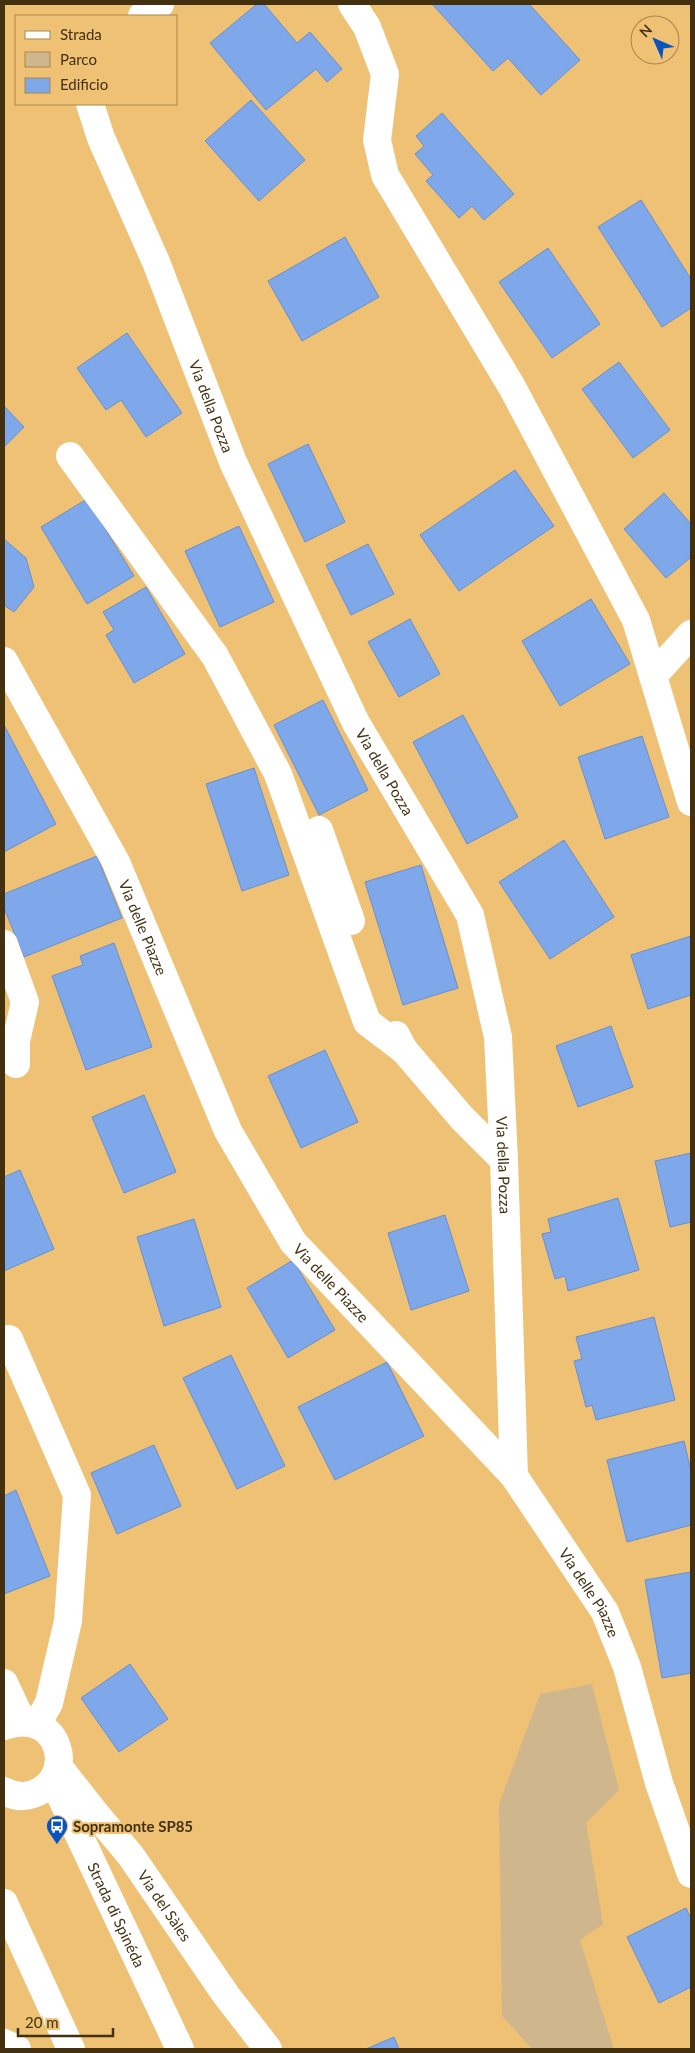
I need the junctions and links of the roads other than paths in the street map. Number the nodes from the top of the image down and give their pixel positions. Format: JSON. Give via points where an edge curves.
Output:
{"nodes":[{"id":1,"x":160,"y":4,"type":"edge"},
{"id":2,"x":352,"y":4,"type":"edge"},
{"id":3,"x":144,"y":15,"type":"edge"},
{"id":4,"x":90,"y":105,"type":"edge"},
{"id":5,"x":70,"y":456,"type":"dead end"},
{"id":6,"x":691,"y":634,"type":"edge"},
{"id":7,"x":4,"y":661,"type":"edge"},
{"id":8,"x":653,"y":676,"type":"junction"},
{"id":9,"x":691,"y":802,"type":"edge"},
{"id":10,"x":319,"y":830,"type":"dead end"},
{"id":11,"x":4,"y":944,"type":"edge"},
{"id":12,"x":404,"y":1050,"type":"junction"},
{"id":13,"x":16,"y":1064,"type":"dead end"},
{"id":14,"x":504,"y":1160,"type":"junction"},
{"id":15,"x":9,"y":1339,"type":"dead end"},
{"id":16,"x":514,"y":1476,"type":"junction"},
{"id":17,"x":4,"y":1683,"type":"edge"},
{"id":18,"x":21,"y":1724,"type":"edge"},
{"id":19,"x":56,"y":1773,"type":"junction"},
{"id":20,"x":4,"y":1792,"type":"edge"},
{"id":21,"x":691,"y":1874,"type":"edge"},
{"id":22,"x":4,"y":1903,"type":"edge"},
{"id":23,"x":4,"y":2043,"type":"edge"},
{"id":24,"x":17,"y":2049,"type":"edge"},
{"id":25,"x":71,"y":2049,"type":"edge"},
{"id":26,"x":180,"y":2049,"type":"edge"},
{"id":27,"x":268,"y":2049,"type":"edge"}],
"edges":[{"from":1,"to":3,"type":"street"},
{"from":2,"to":8,"type":"street","via":[[367,27],[385,74],[377,140],[385,175],[512,387],[636,620]]},
{"from":4,"to":14,"type":"street","name":"Via della Pozza","via":[[238,471],[356,723],[470,915],[498,1037]]},
{"from":5,"to":12,"type":"street","via":[[215,656],[278,774],[367,1022]]},
{"from":6,"to":8,"type":"street"},
{"from":7,"to":16,"type":"street","name":"Via delle Piazze","via":[[116,862],[228,1131],[293,1242]]},
{"from":8,"to":9,"type":"street"},
{"from":10,"to":12,"type":"street","via":[[383,1013]]},
{"from":11,"to":13,"type":"street","via":[[25,1002],[16,1041]]},
{"from":12,"to":14,"type":"street","via":[[462,1118]]},
{"from":14,"to":16,"type":"street","name":"Via della Pozza"},
{"from":15,"to":18,"type":"street","via":[[77,1495],[68,1621],[49,1703]]},
{"from":16,"to":21,"type":"street","name":"Via delle Piazze","via":[[605,1612],[627,1667],[659,1783]]},
{"from":17,"to":18,"type":"street"},
{"from":18,"to":19,"type":"street","via":[[50,1734],[58,1750]]},
{"from":19,"to":20,"type":"street","via":[[42,1791],[27,1796],[12,1796]]},
{"from":19,"to":26,"type":"street","name":"Strada di Spinéda"},
{"from":19,"to":27,"type":"street","name":"Via del Sàles","via":[[131,1856],[226,1995]]},
{"from":22,"to":25,"type":"street"},
{"from":23,"to":24,"type":"street"}]}
